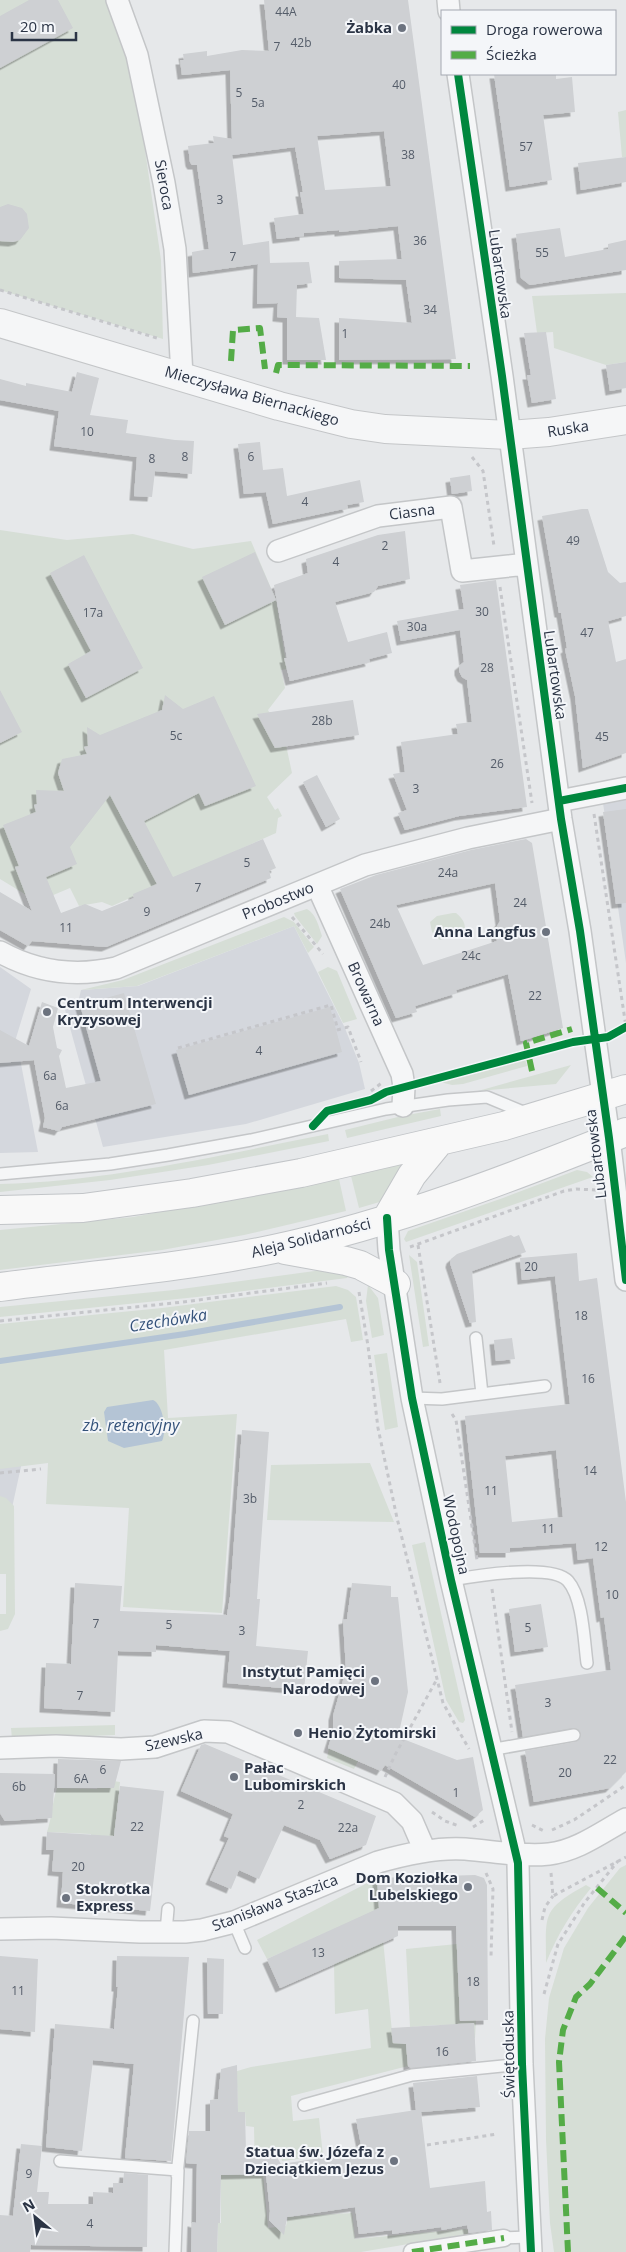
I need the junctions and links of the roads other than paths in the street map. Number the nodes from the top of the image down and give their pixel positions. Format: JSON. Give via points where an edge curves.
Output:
{"nodes":[{"id":1,"x":117,"y":0,"type":"edge"},
{"id":2,"x":458,"y":75,"type":"edge"},
{"id":3,"x":0,"y":323,"type":"edge"},
{"id":4,"x":182,"y":376,"type":"junction"},
{"id":5,"x":626,"y":420,"type":"edge"},
{"id":6,"x":509,"y":435,"type":"junction"},
{"id":7,"x":278,"y":551,"type":"dead end"},
{"id":8,"x":527,"y":564,"type":"junction"},
{"id":9,"x":626,"y":788,"type":"edge"},
{"id":10,"x":560,"y":810,"type":"junction"},
{"id":11,"x":317,"y":885,"type":"junction"},
{"id":12,"x":0,"y":952,"type":"edge"},
{"id":13,"x":398,"y":1091,"type":"junction"},
{"id":14,"x":614,"y":1093,"type":"edge"},
{"id":15,"x":538,"y":1117,"type":"junction"},
{"id":16,"x":617,"y":1135,"type":"edge"},
{"id":17,"x":439,"y":1142,"type":"junction"},
{"id":18,"x":0,"y":1174,"type":"edge"},
{"id":19,"x":0,"y":1210,"type":"edge"},
{"id":20,"x":387,"y":1218,"type":"junction"},
{"id":21,"x":276,"y":1248,"type":"junction"},
{"id":22,"x":626,"y":1280,"type":"edge"},
{"id":23,"x":396,"y":1284,"type":"junction"},
{"id":24,"x":0,"y":1287,"type":"edge"},
{"id":25,"x":476,"y":1338,"type":"dead end"},
{"id":26,"x":545,"y":1386,"type":"dead end"},
{"id":27,"x":482,"y":1394,"type":"junction"},
{"id":28,"x":412,"y":1398,"type":"junction"},
{"id":29,"x":451,"y":1580,"type":"junction"},
{"id":30,"x":587,"y":1663,"type":"dead end"},
{"id":31,"x":574,"y":1735,"type":"dead end"},
{"id":32,"x":0,"y":1748,"type":"edge"},
{"id":33,"x":482,"y":1752,"type":"junction"},
{"id":34,"x":626,"y":1819,"type":"edge"},
{"id":35,"x":425,"y":1851,"type":"junction"},
{"id":36,"x":515,"y":1855,"type":"junction"},
{"id":37,"x":168,"y":1909,"type":"dead end"},
{"id":38,"x":234,"y":1922,"type":"junction"},
{"id":39,"x":0,"y":1929,"type":"edge"},
{"id":40,"x":166,"y":1932,"type":"junction"},
{"id":41,"x":245,"y":1948,"type":"dead end"},
{"id":42,"x":193,"y":2021,"type":"dead end"},
{"id":43,"x":522,"y":2064,"type":"junction"},
{"id":44,"x":304,"y":2105,"type":"dead end"},
{"id":45,"x":60,"y":2161,"type":"dead end"},
{"id":46,"x":177,"y":2174,"type":"junction"},
{"id":47,"x":504,"y":2238,"type":"joint"},
{"id":48,"x":530,"y":2245,"type":"edge"},
{"id":49,"x":175,"y":2252,"type":"edge"},
{"id":50,"x":412,"y":2252,"type":"edge"}],
"edges":[{"from":1,"to":4,"type":"street","name":"Sieroca","via":[[137,55],[164,182],[175,248]]},
{"from":2,"to":6,"type":"street","name":"Lubartowska"},
{"from":3,"to":4,"type":"street","name":"Mieczysława Biernackiego"},
{"from":4,"to":6,"type":"street","name":"Mieczysława Biernackiego","via":[[351,424],[385,429]]},
{"from":5,"to":6,"type":"street","name":"Ruska"},
{"from":6,"to":8,"type":"street","name":"Lubartowska"},
{"from":7,"to":8,"type":"street","name":"Ciasna","via":[[378,516],[451,507],[462,571]]},
{"from":8,"to":10,"type":"street","name":"Lubartowska"},
{"from":9,"to":10,"type":"street","name":"Probostwo"},
{"from":10,"to":11,"type":"street","name":"Probostwo","via":[[390,858]]},
{"from":10,"to":14,"type":"street","name":"Lubartowska","via":[[595,1039]]},
{"from":11,"to":12,"type":"street","name":"Probostwo","via":[[100,971],[71,973],[41,969]]},
{"from":11,"to":13,"type":"street","name":"Browarna","via":[[402,1074]]},
{"from":13,"to":15,"type":"lane","via":[[487,1097]]},
{"from":13,"to":18,"type":"lane","via":[[251,1140],[93,1166]]},
{"from":14,"to":15,"type":"main road"},
{"from":14,"to":16,"type":"street","name":"Lubartowska"},
{"from":15,"to":17,"type":"main road"},
{"from":16,"to":20,"type":"main road","name":"Aleja Solidarności","via":[[448,1200]]},
{"from":16,"to":22,"type":"street","name":"Lubartowska"},
{"from":17,"to":19,"type":"main road","via":[[301,1173],[183,1194],[83,1208]]},
{"from":17,"to":20,"type":"main road","via":[[412,1175]]},
{"from":20,"to":21,"type":"main road","name":"Aleja Solidarności"},
{"from":20,"to":23,"type":"street","name":"Wodopojna"},
{"from":21,"to":23,"type":"main road","via":[[346,1261]]},
{"from":21,"to":24,"type":"main road","name":"Aleja Solidarności","via":[[175,1267]]},
{"from":23,"to":28,"type":"street","name":"Wodopojna"},
{"from":25,"to":27,"type":"lane"},
{"from":26,"to":27,"type":"lane"},
{"from":27,"to":28,"type":"lane","via":[[442,1399]]},
{"from":28,"to":29,"type":"street","name":"Wodopojna"},
{"from":29,"to":30,"type":"lane","via":[[537,1571],[567,1580],[579,1610]]},
{"from":29,"to":33,"type":"street","name":"Wodopojna"},
{"from":31,"to":33,"type":"lane"},
{"from":32,"to":35,"type":"street","name":"Szewska","via":[[155,1747],[204,1732],[228,1732],[394,1803],[412,1821]]},
{"from":33,"to":36,"type":"street","name":"Wodopojna"},
{"from":34,"to":36,"type":"street","via":[[564,1850],[550,1854]]},
{"from":35,"to":36,"type":"street","name":"Stanisława Staszica","via":[[463,1849]]},
{"from":35,"to":38,"type":"street","name":"Stanisława Staszica","via":[[378,1862]]},
{"from":36,"to":43,"type":"street","name":"Świętoduska","via":[[519,1884]]},
{"from":37,"to":40,"type":"lane"},
{"from":38,"to":40,"type":"street","name":"Stanisława Staszica","via":[[202,1930]]},
{"from":38,"to":41,"type":"lane"},
{"from":39,"to":40,"type":"street","name":"Stanisława Staszica"},
{"from":42,"to":46,"type":"lane"},
{"from":43,"to":44,"type":"lane","via":[[412,2075]]},
{"from":43,"to":48,"type":"street","name":"Świętoduska"},
{"from":45,"to":46,"type":"lane","via":[[178,2170]]},
{"from":46,"to":49,"type":"lane"},
{"from":47,"to":48,"type":"lane"},
{"from":47,"to":50,"type":"street"}]}
